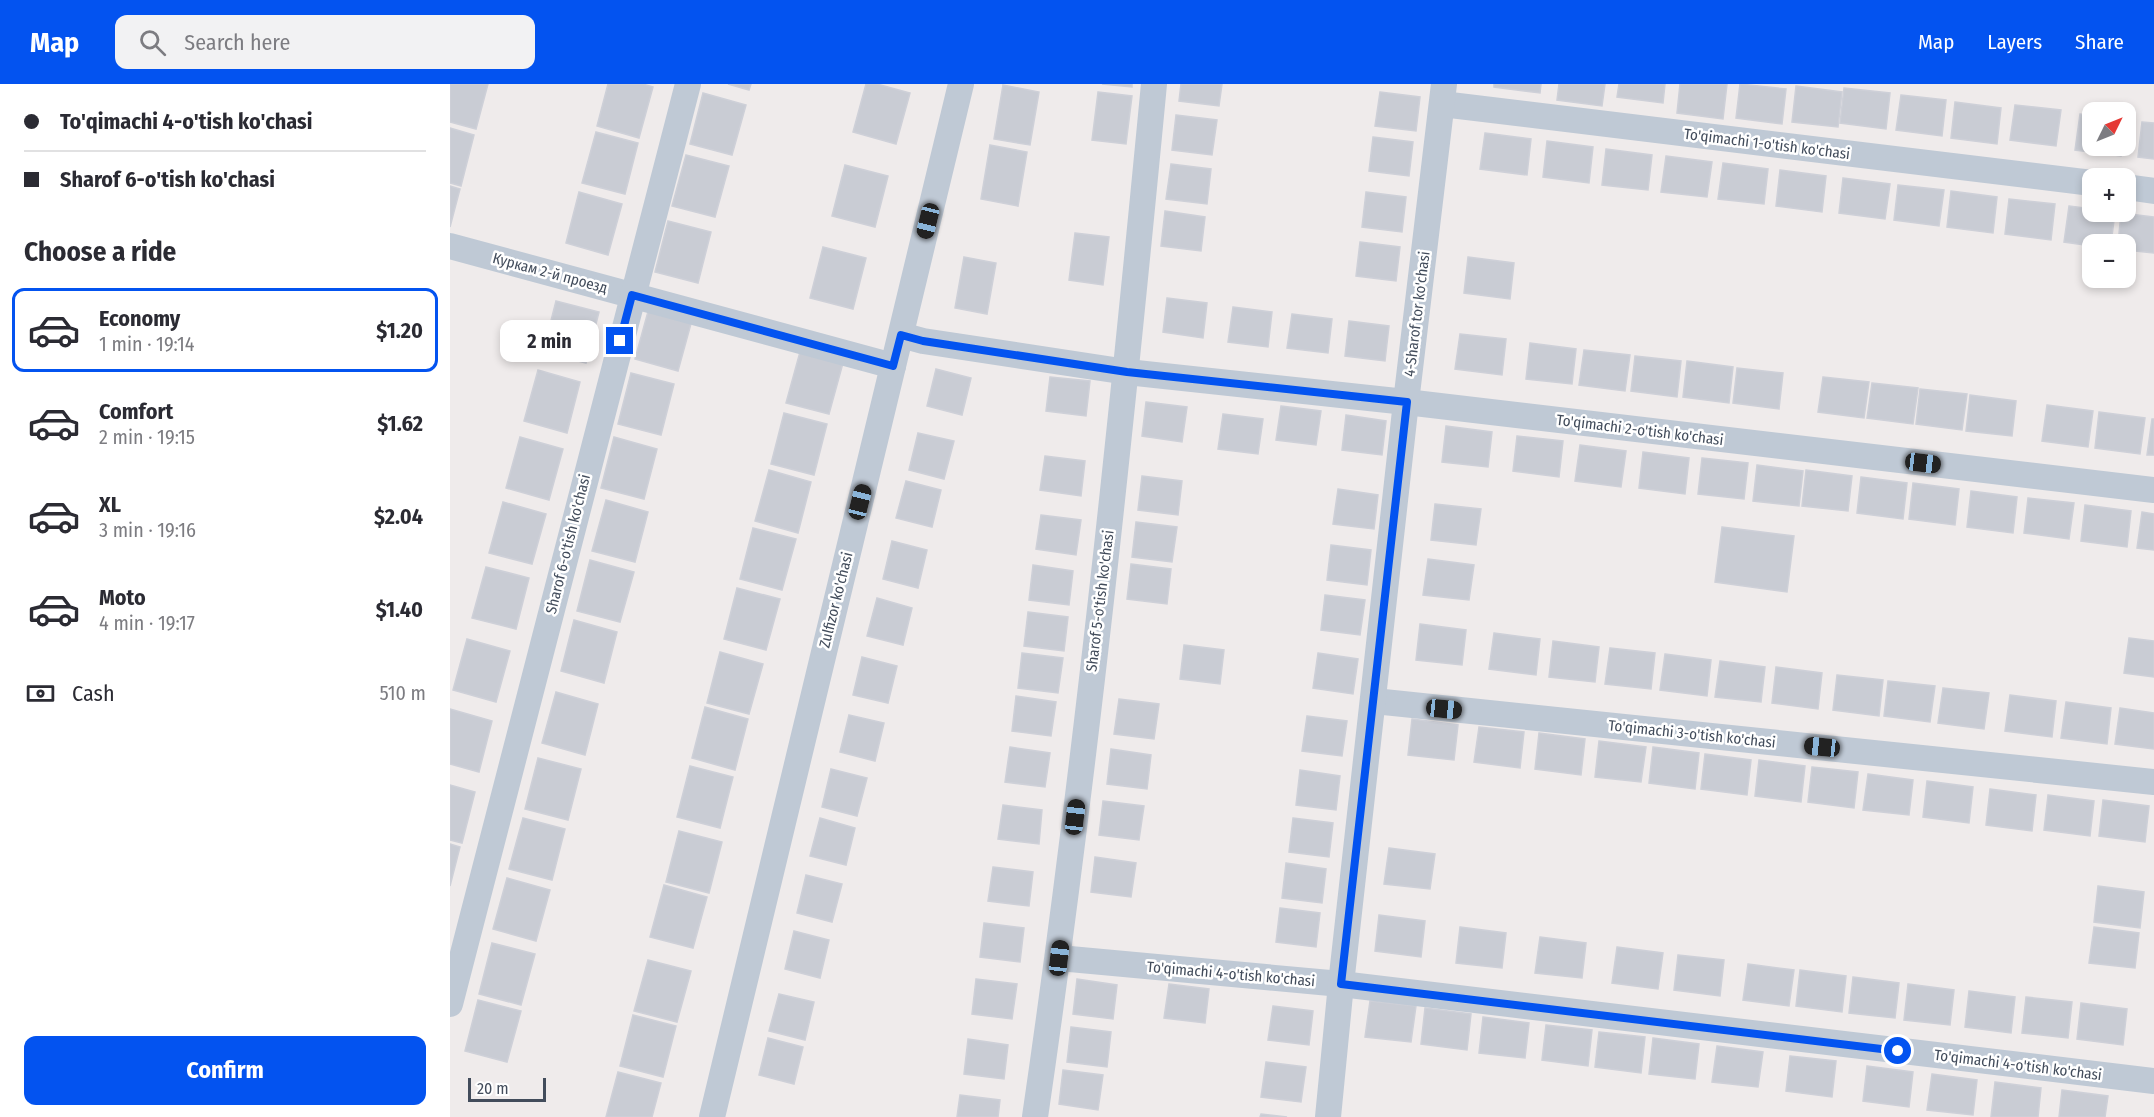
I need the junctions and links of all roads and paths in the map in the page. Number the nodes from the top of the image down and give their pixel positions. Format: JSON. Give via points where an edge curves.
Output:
{"nodes":[{"id":1,"x":688,"y":84,"type":"edge"},
{"id":2,"x":961,"y":84,"type":"edge"},
{"id":3,"x":1154,"y":84,"type":"edge"},
{"id":4,"x":1443,"y":94,"type":"edge"},
{"id":5,"x":2082,"y":182,"type":"edge"},
{"id":6,"x":2136,"y":188,"type":"edge"},
{"id":7,"x":2154,"y":191,"type":"edge"},
{"id":8,"x":450,"y":246,"type":"edge"},
{"id":9,"x":632,"y":295,"type":"junction"},
{"id":10,"x":901,"y":335,"type":"junction"},
{"id":11,"x":893,"y":366,"type":"junction"},
{"id":12,"x":1127,"y":372,"type":"junction"},
{"id":13,"x":1407,"y":402,"type":"junction"},
{"id":14,"x":2154,"y":490,"type":"edge"},
{"id":15,"x":1374,"y":701,"type":"junction"},
{"id":16,"x":2154,"y":782,"type":"edge"},
{"id":17,"x":1059,"y":958,"type":"junction"},
{"id":18,"x":1341,"y":984,"type":"junction"},
{"id":19,"x":450,"y":1004,"type":"edge"},
{"id":20,"x":2154,"y":1081,"type":"edge"},
{"id":21,"x":712,"y":1117,"type":"edge"},
{"id":22,"x":1035,"y":1117,"type":"edge"},
{"id":23,"x":1328,"y":1117,"type":"edge"}],
"edges":[{"from":1,"to":9,"type":"street","name":"Sharof 6-o'tish ko'chasi"},
{"from":2,"to":10,"type":"street","name":"Zulfizor ko'chasi"},
{"from":3,"to":12,"type":"street","name":"Sharof 5-o'tish ko'chasi"},
{"from":4,"to":5,"type":"street","name":"To'qimachi 1-o'tish ko'chasi"},
{"from":4,"to":13,"type":"street","name":"4-Sharof tor ko'chasi"},
{"from":6,"to":7,"type":"street"},
{"from":8,"to":9,"type":"street","name":"Куркам 2-й проезд"},
{"from":9,"to":11,"type":"street","name":"Куркам 2-й проезд"},
{"from":9,"to":19,"type":"street","name":"Sharof 6-o'tish ko'chasi"},
{"from":10,"to":11,"type":"street","name":"Zulfizor ko'chasi"},
{"from":10,"to":12,"type":"street"},
{"from":11,"to":21,"type":"street","name":"Zulfizor ko'chasi"},
{"from":12,"to":13,"type":"street","name":"To'qimachi 2-o'tish ko'chasi"},
{"from":12,"to":17,"type":"street","name":"Sharof 5-o'tish ko'chasi"},
{"from":13,"to":14,"type":"street","name":"To'qimachi 2-o'tish ko'chasi"},
{"from":13,"to":15,"type":"street","name":"4-Sharof tor ko'chasi"},
{"from":15,"to":16,"type":"street","name":"To'qimachi 3-o'tish ko'chasi"},
{"from":15,"to":18,"type":"street","name":"4-Sharof tor ko'chasi"},
{"from":17,"to":18,"type":"street","name":"To'qimachi 4-o'tish ko'chasi"},
{"from":17,"to":22,"type":"street","name":"Sharof 5-o'tish ko'chasi"},
{"from":18,"to":20,"type":"street","name":"To'qimachi 4-o'tish ko'chasi"},
{"from":18,"to":23,"type":"street","name":"4-Sharof tor ko'chasi"}]}
